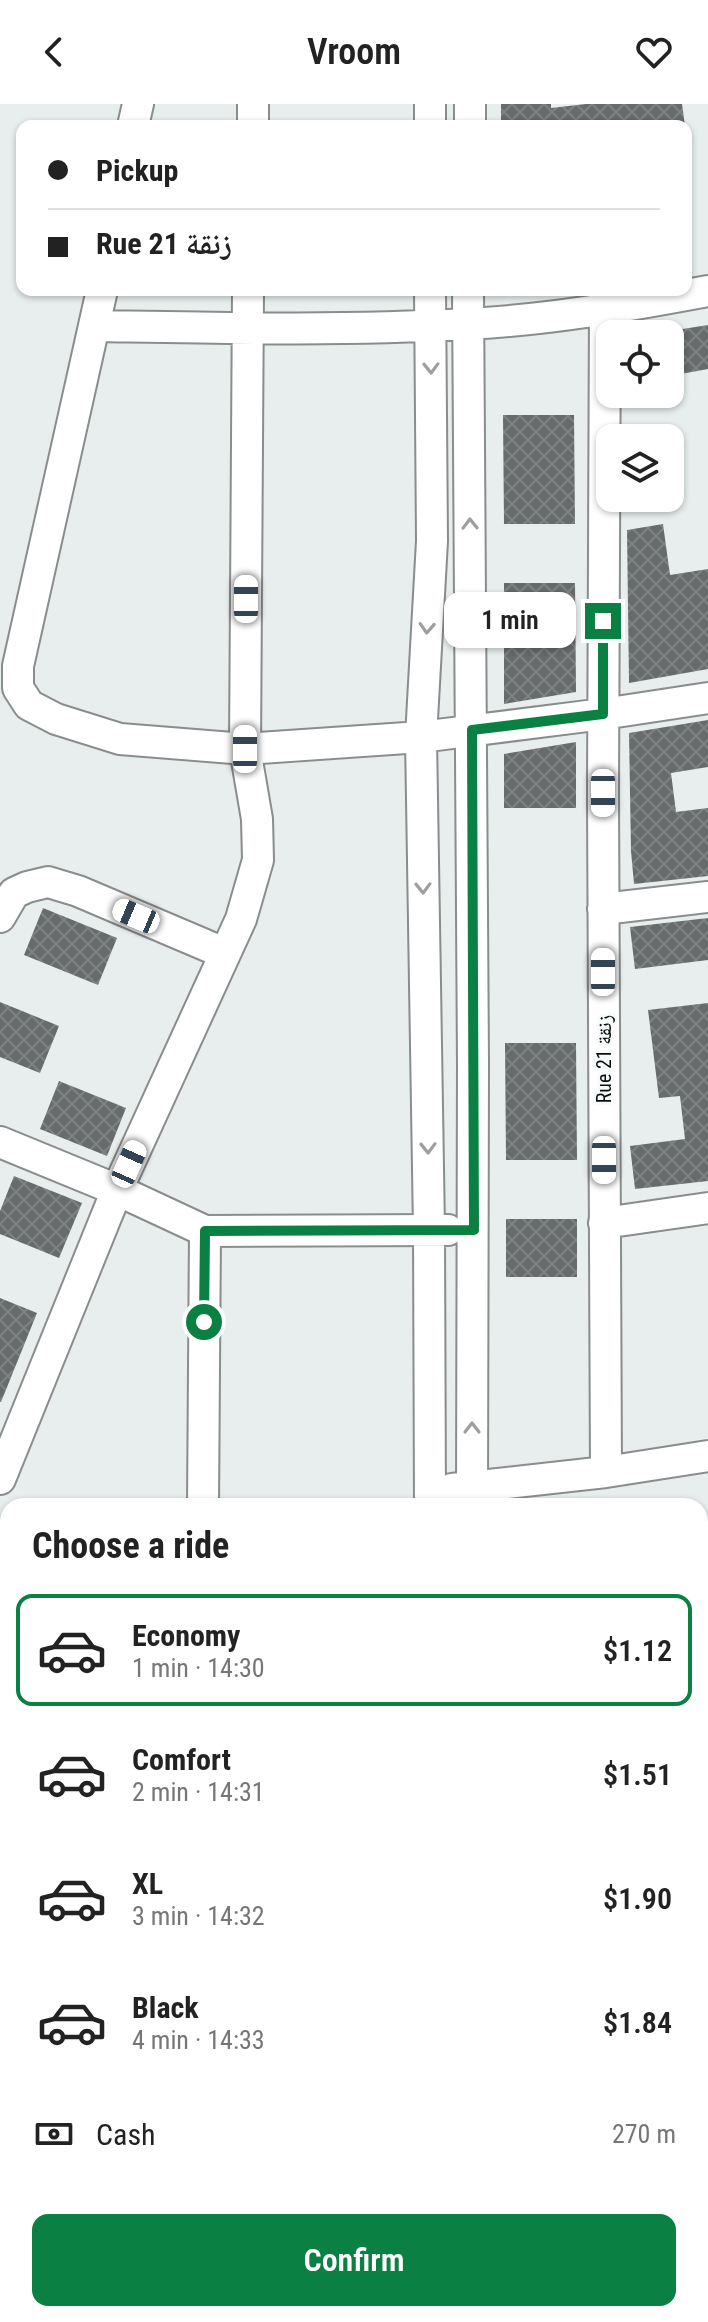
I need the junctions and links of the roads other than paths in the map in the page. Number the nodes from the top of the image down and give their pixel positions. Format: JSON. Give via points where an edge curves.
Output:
{"nodes":[{"id":1,"x":101,"y":296,"type":"edge"},
{"id":2,"x":248,"y":296,"type":"edge"},
{"id":3,"x":430,"y":296,"type":"edge"},
{"id":4,"x":468,"y":296,"type":"edge"},
{"id":5,"x":681,"y":296,"type":"edge"},
{"id":6,"x":605,"y":310,"type":"junction"},
{"id":7,"x":468,"y":324,"type":"junction"},
{"id":8,"x":430,"y":325,"type":"junction"},
{"id":9,"x":95,"y":326,"type":"junction"},
{"id":10,"x":247,"y":328,"type":"junction"},
{"id":11,"x":708,"y":698,"type":"edge"},
{"id":12,"x":603,"y":714,"type":"junction"},
{"id":13,"x":472,"y":730,"type":"junction"},
{"id":14,"x":421,"y":737,"type":"junction"},
{"id":15,"x":245,"y":749,"type":"junction"},
{"id":16,"x":708,"y":897,"type":"edge"},
{"id":17,"x":603,"y":909,"type":"junction"},
{"id":18,"x":0,"y":917,"type":"edge"},
{"id":19,"x":224,"y":953,"type":"junction"},
{"id":20,"x":0,"y":1142,"type":"edge"},
{"id":21,"x":117,"y":1190,"type":"junction"},
{"id":22,"x":708,"y":1208,"type":"edge"},
{"id":23,"x":604,"y":1223,"type":"junction"},
{"id":24,"x":429,"y":1230,"type":"junction"},
{"id":25,"x":474,"y":1230,"type":"junction"},
{"id":26,"x":205,"y":1231,"type":"junction"},
{"id":27,"x":707,"y":1462,"type":"edge"},
{"id":28,"x":606,"y":1472,"type":"junction"},
{"id":29,"x":0,"y":1479,"type":"edge"},
{"id":30,"x":472,"y":1497,"type":"edge"},
{"id":31,"x":203,"y":1498,"type":"edge"},
{"id":32,"x":430,"y":1498,"type":"edge"},
{"id":33,"x":451,"y":1498,"type":"edge"}],
"edges":[{"from":1,"to":9,"type":"street"},
{"from":2,"to":10,"type":"street"},
{"from":3,"to":8,"type":"street"},
{"from":4,"to":7,"type":"street"},
{"from":5,"to":6,"type":"street"},
{"from":6,"to":7,"type":"street"},
{"from":6,"to":12,"type":"street","name":"Rue 21 زنقة"},
{"from":7,"to":8,"type":"street"},
{"from":13,"to":7,"type":"street","one_way":true},
{"from":8,"to":10,"type":"street"},
{"from":8,"to":14,"type":"street","one_way":true,"via":[[432,541]]},
{"from":9,"to":10,"type":"street"},
{"from":9,"to":15,"type":"street","via":[[18,666],[18,688],[29,705],[56,719],[120,739]]},
{"from":10,"to":15,"type":"street"},
{"from":11,"to":12,"type":"street"},
{"from":12,"to":13,"type":"street"},
{"from":12,"to":17,"type":"street","name":"Rue 21 زنقة"},
{"from":13,"to":14,"type":"street"},
{"from":13,"to":25,"type":"street"},
{"from":14,"to":15,"type":"street"},
{"from":14,"to":24,"type":"street","one_way":true},
{"from":15,"to":19,"type":"street","via":[[258,860],[241,919]]},
{"from":16,"to":17,"type":"street"},
{"from":17,"to":23,"type":"street","name":"Rue 21 زنقة"},
{"from":18,"to":19,"type":"street","via":[[14,893],[48,882]]},
{"from":19,"to":21,"type":"street"},
{"from":20,"to":21,"type":"street"},
{"from":21,"to":26,"type":"street"},
{"from":21,"to":29,"type":"street"},
{"from":22,"to":23,"type":"street"},
{"from":23,"to":28,"type":"street","name":"Rue 21 زنقة"},
{"from":24,"to":25,"type":"street"},
{"from":24,"to":26,"type":"street"},
{"from":24,"to":32,"type":"street"},
{"from":30,"to":25,"type":"street","one_way":true},
{"from":26,"to":31,"type":"street"},
{"from":27,"to":28,"type":"street"},
{"from":28,"to":30,"type":"street"},
{"from":30,"to":33,"type":"street"}]}
